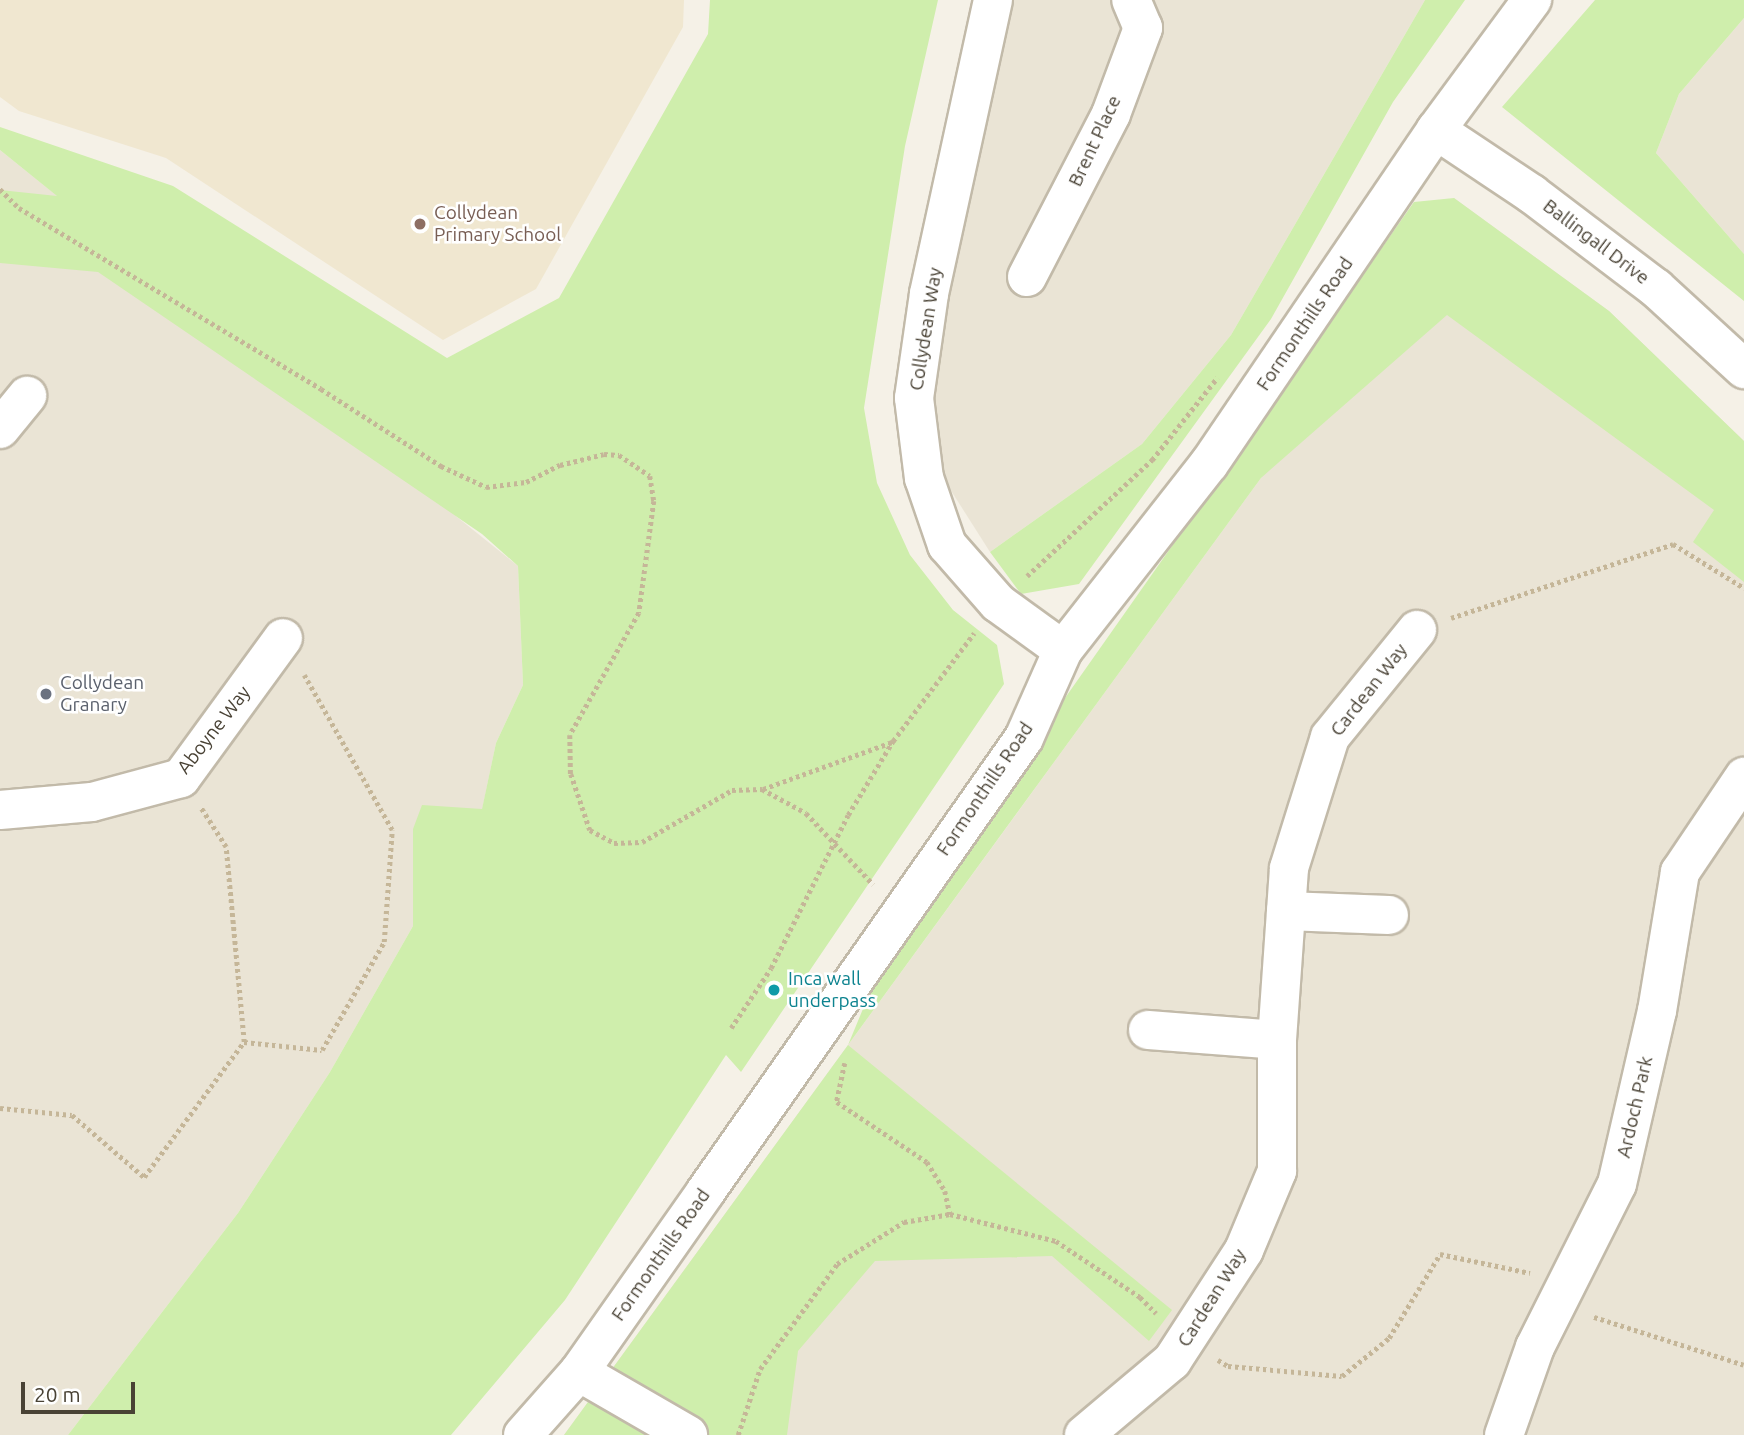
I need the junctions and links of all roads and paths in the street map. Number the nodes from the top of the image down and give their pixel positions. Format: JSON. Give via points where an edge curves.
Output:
{"nodes":[{"id":1,"x":993,"y":0,"type":"edge"},
{"id":2,"x":1132,"y":0,"type":"edge"},
{"id":3,"x":1532,"y":0,"type":"edge"},
{"id":4,"x":1436,"y":130,"type":"junction"},
{"id":5,"x":0,"y":190,"type":"edge"},
{"id":6,"x":1027,"y":277,"type":"dead end"},
{"id":7,"x":1744,"y":369,"type":"edge"},
{"id":8,"x":1219,"y":376,"type":"dead end"},
{"id":9,"x":27,"y":396,"type":"dead end"},
{"id":10,"x":0,"y":429,"type":"edge"},
{"id":11,"x":1744,"y":588,"type":"edge"},
{"id":12,"x":998,"y":603,"type":"junction"},
{"id":13,"x":1417,"y":630,"type":"joint"},
{"id":14,"x":283,"y":638,"type":"joint"},
{"id":15,"x":1063,"y":650,"type":"junction"},
{"id":16,"x":893,"y":741,"type":"junction"},
{"id":17,"x":1744,"y":777,"type":"edge"},
{"id":18,"x":181,"y":778,"type":"junction"},
{"id":19,"x":762,"y":789,"type":"junction"},
{"id":20,"x":0,"y":810,"type":"edge"},
{"id":21,"x":835,"y":840,"type":"junction"},
{"id":22,"x":1286,"y":911,"type":"junction"},
{"id":23,"x":899,"y":914,"type":"junction"},
{"id":24,"x":1389,"y":915,"type":"dead end"},
{"id":25,"x":731,"y":1028,"type":"dead end"},
{"id":26,"x":1148,"y":1030,"type":"dead end"},
{"id":27,"x":1277,"y":1040,"type":"junction"},
{"id":28,"x":244,"y":1042,"type":"junction"},
{"id":29,"x":837,"y":1102,"type":"dead end"},
{"id":30,"x":0,"y":1108,"type":"edge"},
{"id":31,"x":950,"y":1214,"type":"junction"},
{"id":32,"x":1562,"y":1293,"type":"junction"},
{"id":33,"x":1185,"y":1341,"type":"junction"},
{"id":34,"x":1744,"y":1365,"type":"edge"},
{"id":35,"x":579,"y":1372,"type":"junction"},
{"id":36,"x":523,"y":1435,"type":"edge"},
{"id":37,"x":688,"y":1435,"type":"edge"},
{"id":38,"x":738,"y":1435,"type":"edge"},
{"id":39,"x":1084,"y":1435,"type":"edge"},
{"id":40,"x":1504,"y":1435,"type":"edge"}],
"edges":[{"from":1,"to":12,"type":"street","name":"Collydean Way","via":[[929,294],[914,398],[924,478],[947,545]]},
{"from":2,"to":6,"type":"street","name":"Brent Place","via":[[1143,28],[1111,114]]},
{"from":3,"to":4,"type":"street","name":"Formonthills Road"},
{"from":4,"to":7,"type":"street","name":"Ballingall Drive","via":[[1532,194],[1656,288]]},
{"from":4,"to":15,"type":"street","name":"Formonthills Road","via":[[1209,464]]},
{"from":5,"to":19,"type":"path","via":[[19,208],[441,466],[486,487],[526,482],[560,465],[604,454],[619,455],[650,476],[654,501],[639,613],[570,735],[578,806],[590,830],[614,843],[642,842],[732,790]]},
{"from":8,"to":12,"type":"path","via":[[1152,460]]},
{"from":9,"to":10,"type":"street"},
{"from":11,"to":13,"type":"path","via":[[1674,544]]},
{"from":12,"to":15,"type":"street","name":"Collydean Way"},
{"from":12,"to":16,"type":"path"},
{"from":13,"to":22,"type":"street","name":"Cardean Way","via":[[1330,737],[1289,868]]},
{"from":14,"to":18,"type":"street","name":"Aboyne Way"},
{"from":14,"to":28,"type":"path","via":[[392,830],[384,942],[322,1049]]},
{"from":15,"to":23,"type":"street","name":"Formonthills Road","via":[[1024,738]]},
{"from":16,"to":19,"type":"path"},
{"from":16,"to":21,"type":"path"},
{"from":17,"to":32,"type":"street","name":"Ardoch Park","via":[[1680,872],[1657,1011],[1617,1184]]},
{"from":18,"to":20,"type":"street","name":"Aboyne Way","via":[[92,802]]},
{"from":18,"to":28,"type":"path","via":[[226,847]]},
{"from":19,"to":21,"type":"path","via":[[806,813]]},
{"from":21,"to":23,"type":"path"},
{"from":21,"to":25,"type":"path","via":[[771,968]]},
{"from":22,"to":24,"type":"street"},
{"from":22,"to":27,"type":"street","name":"Cardean Way"},
{"from":23,"to":35,"type":"street","name":"Formonthills Road"},
{"from":26,"to":27,"type":"street"},
{"from":27,"to":33,"type":"street","name":"Cardean Way","via":[[1277,1171],[1244,1251]]},
{"from":28,"to":30,"type":"path","via":[[144,1177],[72,1115]]},
{"from":29,"to":31,"type":"path","via":[[928,1162],[945,1191]]},
{"from":31,"to":33,"type":"path","via":[[1056,1241],[1140,1297]]},
{"from":31,"to":38,"type":"path","via":[[904,1222],[837,1264],[760,1369]]},
{"from":32,"to":33,"type":"path","via":[[1440,1254],[1389,1338],[1342,1376],[1228,1366]]},
{"from":32,"to":34,"type":"path"},
{"from":32,"to":40,"type":"street","name":"Ardoch Park","via":[[1535,1347]]},
{"from":33,"to":39,"type":"street","name":"Cardean Way","via":[[1172,1361]]},
{"from":35,"to":36,"type":"street","name":"Formonthills Road"},
{"from":35,"to":37,"type":"street"}]}
